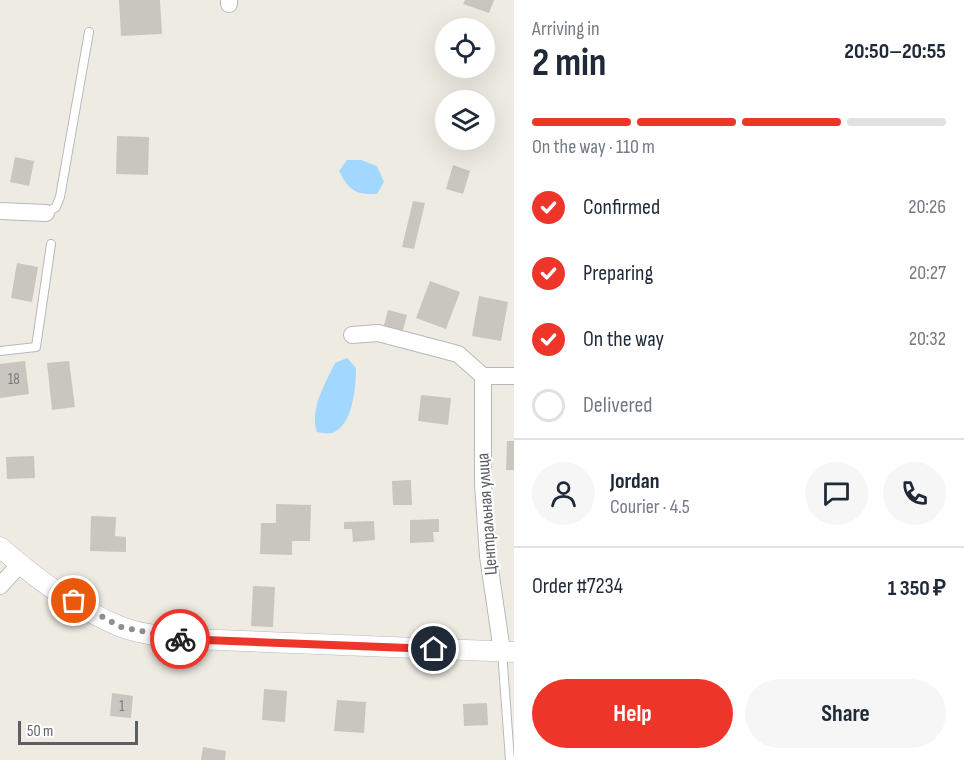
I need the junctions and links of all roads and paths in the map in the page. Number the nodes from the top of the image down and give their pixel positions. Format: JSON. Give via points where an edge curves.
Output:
{"nodes":[{"id":1,"x":89,"y":32,"type":"dead end"},
{"id":2,"x":0,"y":211,"type":"edge"},
{"id":3,"x":46,"y":213,"type":"joint"},
{"id":4,"x":51,"y":244,"type":"dead end"},
{"id":5,"x":352,"y":334,"type":"dead end"},
{"id":6,"x":0,"y":351,"type":"edge"},
{"id":7,"x":483,"y":376,"type":"junction"},
{"id":8,"x":514,"y":376,"type":"edge"},
{"id":9,"x":0,"y":546,"type":"edge"},
{"id":10,"x":20,"y":564,"type":"junction"},
{"id":11,"x":0,"y":586,"type":"edge"},
{"id":12,"x":508,"y":652,"type":"edge"},
{"id":13,"x":510,"y":760,"type":"edge"}],
"edges":[{"from":1,"to":3,"type":"lane","via":[[60,197],[56,207]]},
{"from":2,"to":3,"type":"street"},
{"from":4,"to":6,"type":"lane","via":[[36,347]]},
{"from":5,"to":7,"type":"street","via":[[378,333],[458,354]]},
{"from":7,"to":8,"type":"street"},
{"from":7,"to":12,"type":"street","name":"Центральная улица","via":[[488,556]]},
{"from":9,"to":10,"type":"street"},
{"from":10,"to":11,"type":"street"},
{"from":10,"to":12,"type":"street","via":[[121,627],[169,638]]},
{"from":12,"to":13,"type":"lane"}]}
